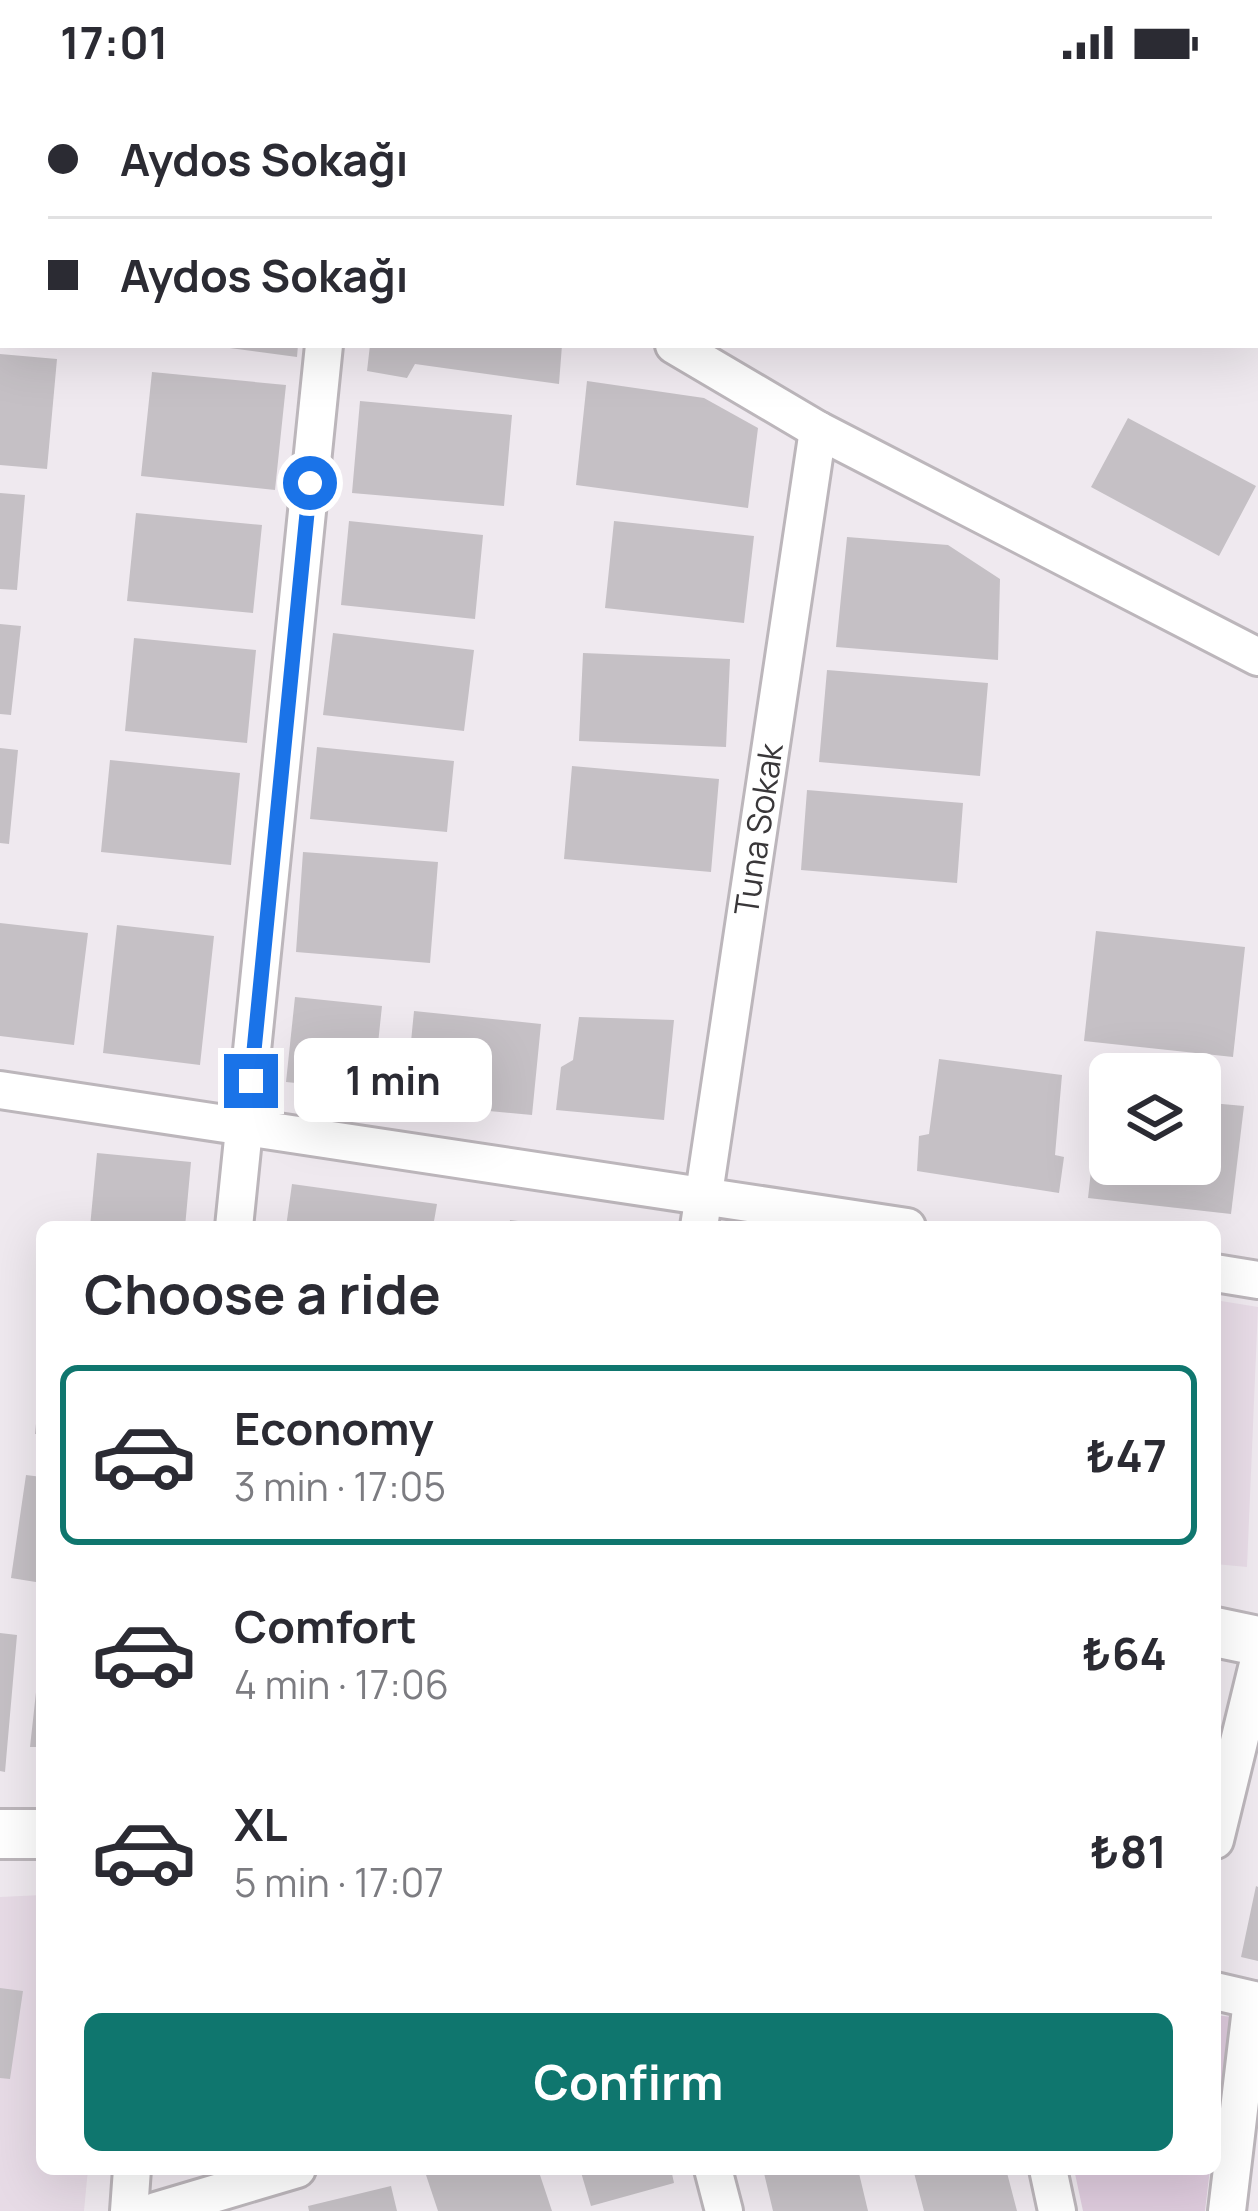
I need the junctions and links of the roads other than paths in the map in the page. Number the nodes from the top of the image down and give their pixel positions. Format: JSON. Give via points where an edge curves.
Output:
{"nodes":[{"id":1,"x":324,"y":348,"type":"edge"},
{"id":2,"x":679,"y":348,"type":"edge"},
{"id":3,"x":818,"y":430,"type":"junction"},
{"id":4,"x":1258,"y":657,"type":"edge"},
{"id":5,"x":0,"y":1090,"type":"edge"},
{"id":6,"x":246,"y":1127,"type":"junction"},
{"id":7,"x":701,"y":1212,"type":"edge"},
{"id":8,"x":235,"y":1221,"type":"edge"},
{"id":9,"x":825,"y":1221,"type":"edge"},
{"id":10,"x":1221,"y":1275,"type":"edge"},
{"id":11,"x":1258,"y":1280,"type":"edge"},
{"id":12,"x":1221,"y":1633,"type":"edge"},
{"id":13,"x":1258,"y":1641,"type":"edge"},
{"id":14,"x":1258,"y":1664,"type":"edge"},
{"id":15,"x":1221,"y":1815,"type":"edge"},
{"id":16,"x":1221,"y":1992,"type":"edge"},
{"id":17,"x":1255,"y":2000,"type":"edge"},
{"id":18,"x":132,"y":2175,"type":"edge"},
{"id":19,"x":277,"y":2175,"type":"edge"},
{"id":20,"x":715,"y":2175,"type":"edge"},
{"id":21,"x":1049,"y":2175,"type":"edge"},
{"id":22,"x":129,"y":2211,"type":"edge"},
{"id":23,"x":156,"y":2211,"type":"edge"},
{"id":24,"x":724,"y":2211,"type":"edge"},
{"id":25,"x":1057,"y":2211,"type":"edge"},
{"id":26,"x":1228,"y":2211,"type":"edge"}],
"edges":[{"from":1,"to":6,"type":"street"},
{"from":2,"to":3,"type":"street"},
{"from":3,"to":4,"type":"street"},
{"from":3,"to":7,"type":"street","name":"Tuna Sokak"},
{"from":5,"to":6,"type":"street"},
{"from":6,"to":7,"type":"street"},
{"from":6,"to":8,"type":"street"},
{"from":7,"to":9,"type":"street"},
{"from":10,"to":11,"type":"street"},
{"from":12,"to":13,"type":"street"},
{"from":14,"to":15,"type":"street"},
{"from":16,"to":17,"type":"street"},
{"from":17,"to":26,"type":"street"},
{"from":18,"to":22,"type":"street"},
{"from":19,"to":23,"type":"street"},
{"from":20,"to":24,"type":"street"},
{"from":21,"to":25,"type":"street"}]}
